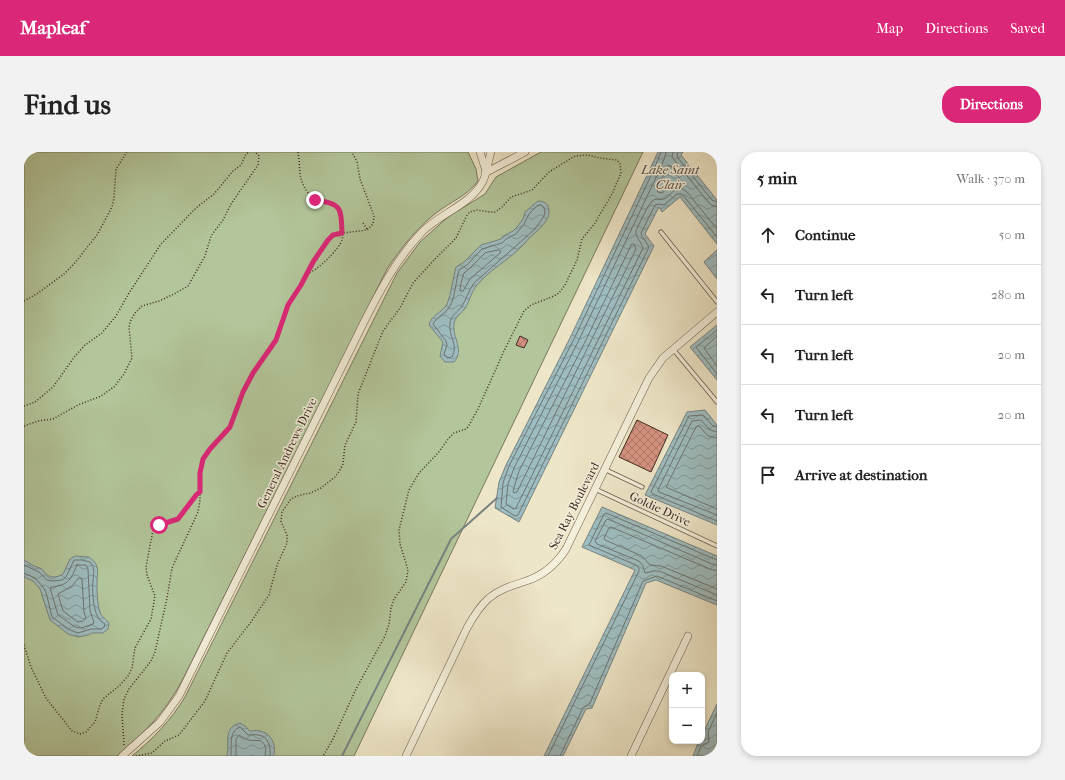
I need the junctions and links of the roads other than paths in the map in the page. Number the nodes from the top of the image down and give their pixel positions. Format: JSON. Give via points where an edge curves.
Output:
{"nodes":[{"id":1,"x":480,"y":152,"type":"edge"},
{"id":2,"x":491,"y":152,"type":"edge"},
{"id":3,"x":525,"y":152,"type":"edge"},
{"id":4,"x":485,"y":173,"type":"junction"},
{"id":5,"x":661,"y":232,"type":"dead end"},
{"id":6,"x":717,"y":302,"type":"edge"},
{"id":7,"x":717,"y":312,"type":"edge"},
{"id":8,"x":673,"y":349,"type":"junction"},
{"id":9,"x":717,"y":402,"type":"edge"},
{"id":10,"x":604,"y":469,"type":"junction"},
{"id":11,"x":642,"y":487,"type":"dead end"},
{"id":12,"x":595,"y":489,"type":"junction"},
{"id":13,"x":717,"y":546,"type":"edge"},
{"id":14,"x":688,"y":636,"type":"dead end"},
{"id":15,"x":122,"y":756,"type":"edge"},
{"id":16,"x":406,"y":756,"type":"edge"},
{"id":17,"x":630,"y":756,"type":"edge"}],
"edges":[{"from":1,"to":4,"type":"street"},
{"from":2,"to":4,"type":"street","name":"General Andrews Drive"},
{"from":3,"to":4,"type":"street"},
{"from":4,"to":15,"type":"street","name":"General Andrews Drive","via":[[474,193],[431,223],[394,267],[179,696],[160,722]]},
{"from":5,"to":6,"type":"lane"},
{"from":7,"to":8,"type":"street","name":"Sea Ray Boulevard"},
{"from":8,"to":9,"type":"lane"},
{"from":8,"to":10,"type":"street","name":"Sea Ray Boulevard","via":[[648,378]]},
{"from":10,"to":11,"type":"lane"},
{"from":10,"to":12,"type":"street","name":"Sea Ray Boulevard"},
{"from":12,"to":13,"type":"lane","name":"Goldie Drive"},
{"from":12,"to":16,"type":"street","name":"Sea Ray Boulevard","via":[[559,559],[540,575],[499,591],[476,612]]},
{"from":14,"to":17,"type":"street"}]}
